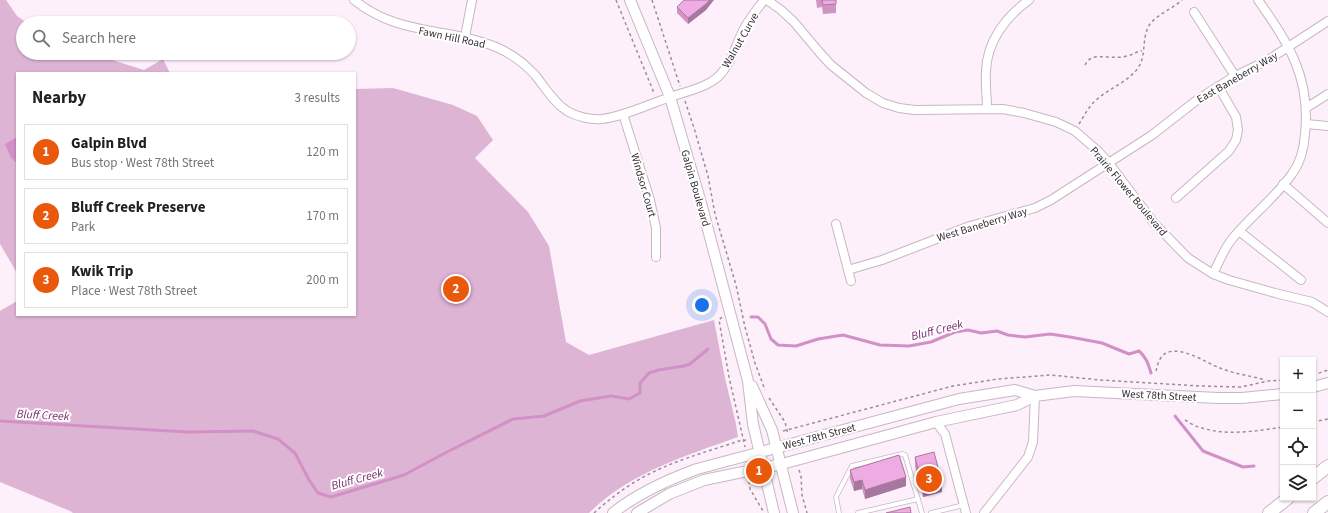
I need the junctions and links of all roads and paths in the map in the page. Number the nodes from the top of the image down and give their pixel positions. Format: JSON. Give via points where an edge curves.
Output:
{"nodes":[{"id":1,"x":354,"y":0,"type":"edge"},
{"id":2,"x":472,"y":0,"type":"edge"},
{"id":3,"x":616,"y":0,"type":"edge"},
{"id":4,"x":630,"y":0,"type":"edge"},
{"id":5,"x":652,"y":0,"type":"edge"},
{"id":6,"x":766,"y":0,"type":"edge"},
{"id":7,"x":1029,"y":0,"type":"edge"},
{"id":8,"x":1182,"y":0,"type":"edge"},
{"id":9,"x":1258,"y":0,"type":"edge"},
{"id":10,"x":1194,"y":12,"type":"dead end"},
{"id":11,"x":1328,"y":21,"type":"edge"},
{"id":12,"x":465,"y":37,"type":"junction"},
{"id":13,"x":1289,"y":47,"type":"junction"},
{"id":14,"x":1143,"y":51,"type":"junction"},
{"id":15,"x":1085,"y":65,"type":"dead end"},
{"id":16,"x":1235,"y":76,"type":"junction"},
{"id":17,"x":1218,"y":86,"type":"junction"},
{"id":18,"x":683,"y":93,"type":"junction"},
{"id":19,"x":1328,"y":94,"type":"edge"},
{"id":20,"x":670,"y":97,"type":"junction"},
{"id":21,"x":658,"y":102,"type":"junction"},
{"id":22,"x":987,"y":108,"type":"junction"},
{"id":23,"x":1306,"y":108,"type":"junction"},
{"id":24,"x":623,"y":114,"type":"junction"},
{"id":25,"x":1306,"y":124,"type":"junction"},
{"id":26,"x":1328,"y":126,"type":"edge"},
{"id":27,"x":1075,"y":131,"type":"junction"},
{"id":28,"x":1108,"y":162,"type":"junction"},
{"id":29,"x":1283,"y":184,"type":"junction"},
{"id":30,"x":1176,"y":198,"type":"dead end"},
{"id":31,"x":1328,"y":223,"type":"edge"},
{"id":32,"x":836,"y":224,"type":"dead end"},
{"id":33,"x":1239,"y":231,"type":"junction"},
{"id":34,"x":656,"y":257,"type":"dead end"},
{"id":35,"x":848,"y":270,"type":"junction"},
{"id":36,"x":1213,"y":274,"type":"junction"},
{"id":37,"x":1301,"y":280,"type":"dead end"},
{"id":38,"x":851,"y":281,"type":"dead end"},
{"id":39,"x":729,"y":310,"type":"junction"},
{"id":40,"x":1328,"y":312,"type":"edge"},
{"id":41,"x":1328,"y":370,"type":"edge"},
{"id":42,"x":1156,"y":371,"type":"dead end"},
{"id":43,"x":1316,"y":374,"type":"edge"},
{"id":44,"x":748,"y":381,"type":"junction"},
{"id":45,"x":1268,"y":381,"type":"dead end"},
{"id":46,"x":1328,"y":383,"type":"edge"},
{"id":47,"x":1316,"y":386,"type":"edge"},
{"id":48,"x":1280,"y":394,"type":"edge"},
{"id":49,"x":1035,"y":396,"type":"junction"},
{"id":50,"x":1328,"y":419,"type":"edge"},
{"id":51,"x":1185,"y":420,"type":"dead end"},
{"id":52,"x":1316,"y":421,"type":"edge"},
{"id":53,"x":936,"y":422,"type":"junction"},
{"id":54,"x":1280,"y":427,"type":"edge"},
{"id":55,"x":744,"y":441,"type":"dead end"},
{"id":56,"x":790,"y":443,"type":"junction"},
{"id":57,"x":778,"y":447,"type":"junction"},
{"id":58,"x":760,"y":452,"type":"junction"},
{"id":59,"x":795,"y":461,"type":"junction"},
{"id":60,"x":782,"y":464,"type":"junction"},
{"id":61,"x":1328,"y":466,"type":"edge"},
{"id":62,"x":763,"y":468,"type":"junction"},
{"id":63,"x":1316,"y":476,"type":"edge"},
{"id":64,"x":918,"y":499,"type":"junction"},
{"id":65,"x":1284,"y":501,"type":"edge"},
{"id":66,"x":1328,"y":502,"type":"edge"},
{"id":67,"x":965,"y":509,"type":"edge"},
{"id":68,"x":613,"y":513,"type":"edge"},
{"id":69,"x":637,"y":513,"type":"edge"},
{"id":70,"x":774,"y":513,"type":"edge"},
{"id":71,"x":793,"y":513,"type":"edge"},
{"id":72,"x":807,"y":513,"type":"edge"},
{"id":73,"x":839,"y":513,"type":"edge"},
{"id":74,"x":858,"y":513,"type":"edge"},
{"id":75,"x":922,"y":513,"type":"edge"},
{"id":76,"x":931,"y":513,"type":"edge"},
{"id":77,"x":984,"y":513,"type":"edge"},
{"id":78,"x":1269,"y":513,"type":"edge"},
{"id":79,"x":1314,"y":513,"type":"edge"}],
"edges":[{"from":1,"to":12,"type":"street","name":"Fawn Hill Road","via":[[369,11],[397,24]]},
{"from":2,"to":12,"type":"street"},
{"from":3,"to":21,"type":"path"},
{"from":4,"to":20,"type":"street","name":"Galpin Boulevard"},
{"from":5,"to":18,"type":"path"},
{"from":6,"to":18,"type":"street","name":"Walnut Curve","via":[[741,34],[727,66],[706,84]]},
{"from":6,"to":22,"type":"street","name":"Prairie Flower Boulevard","via":[[794,22],[831,65],[883,103],[915,110]]},
{"from":7,"to":22,"type":"street","via":[[1014,11],[995,36],[986,70]]},
{"from":8,"to":14,"type":"path","via":[[1150,24]]},
{"from":9,"to":13,"type":"street"},
{"from":10,"to":16,"type":"street"},
{"from":11,"to":13,"type":"street","name":"East Baneberry Way"},
{"from":12,"to":24,"type":"street","name":"Fawn Hill Road","via":[[485,42],[512,56],[534,74],[551,96],[569,112],[590,119]]},
{"from":13,"to":16,"type":"street","name":"East Baneberry Way"},
{"from":13,"to":23,"type":"street","via":[[1303,82]]},
{"from":14,"to":15,"type":"path","via":[[1122,57],[1094,57]]},
{"from":14,"to":27,"type":"path","via":[[1137,68],[1095,100]]},
{"from":16,"to":17,"type":"street","name":"East Baneberry Way"},
{"from":17,"to":28,"type":"street","name":"East Baneberry Way","via":[[1152,135]]},
{"from":17,"to":30,"type":"street","via":[[1236,117],[1236,140],[1229,151]]},
{"from":18,"to":20,"type":"street","name":"Walnut Curve"},
{"from":18,"to":56,"type":"path","via":[[708,176],[715,214],[756,363],[768,396],[785,422]]},
{"from":19,"to":23,"type":"street"},
{"from":20,"to":21,"type":"street","name":"Fawn Hill Road"},
{"from":20,"to":39,"type":"street","name":"Galpin Boulevard"},
{"from":21,"to":24,"type":"street","name":"Fawn Hill Road"},
{"from":22,"to":27,"type":"street","name":"Prairie Flower Boulevard","via":[[1024,113],[1056,122]]},
{"from":23,"to":25,"type":"street"},
{"from":24,"to":34,"type":"street","name":"Windsor Court","via":[[650,200],[656,228]]},
{"from":25,"to":26,"type":"street"},
{"from":25,"to":29,"type":"street","via":[[1304,151],[1293,174]]},
{"from":27,"to":28,"type":"street","name":"Prairie Flower Boulevard"},
{"from":28,"to":35,"type":"street","name":"West Baneberry Way","via":[[1035,208],[970,226],[882,260]]},
{"from":28,"to":36,"type":"street","name":"Prairie Flower Boulevard","via":[[1155,224],[1188,258]]},
{"from":29,"to":31,"type":"street"},
{"from":29,"to":33,"type":"street"},
{"from":32,"to":35,"type":"street"},
{"from":33,"to":36,"type":"street"},
{"from":33,"to":37,"type":"street"},
{"from":35,"to":38,"type":"street"},
{"from":36,"to":40,"type":"street","name":"Prairie Flower Boulevard","via":[[1312,302]]},
{"from":39,"to":44,"type":"street","name":"Galpin Boulevard"},
{"from":39,"to":55,"type":"path","via":[[719,320]]},
{"from":41,"to":43,"type":"path"},
{"from":42,"to":45,"type":"path","via":[[1160,359],[1165,354],[1183,352],[1220,368]]},
{"from":44,"to":57,"type":"street","name":"Galpin Boulevard","via":[[768,418]]},
{"from":44,"to":58,"type":"street","name":"Galpin Boulevard","via":[[753,424]]},
{"from":46,"to":47,"type":"street"},
{"from":48,"to":49,"type":"street","name":"West 78th Street","via":[[1218,398],[1074,391]]},
{"from":49,"to":53,"type":"street","name":"West 78th Street","via":[[1017,405]]},
{"from":49,"to":56,"type":"street","name":"West 78th Street","via":[[1015,390],[959,399]]},
{"from":49,"to":77,"type":"street","via":[[1033,442],[1028,457]]},
{"from":50,"to":52,"type":"path"},
{"from":51,"to":54,"type":"path","via":[[1212,431],[1248,432]]},
{"from":53,"to":59,"type":"street","name":"West 78th Street"},
{"from":53,"to":67,"type":"street","via":[[945,434]]},
{"from":56,"to":57,"type":"street","name":"West 78th Street"},
{"from":57,"to":58,"type":"street","name":"West 78th Street"},
{"from":57,"to":60,"type":"street","name":"Galpin Boulevard"},
{"from":58,"to":62,"type":"street","name":"Galpin Boulevard"},
{"from":58,"to":68,"type":"street","name":"West 78th Street","via":[[667,480],[640,494]]},
{"from":59,"to":60,"type":"street","name":"West 78th Street"},
{"from":59,"to":72,"type":"path","via":[[801,476],[802,495]]},
{"from":60,"to":62,"type":"street","name":"West 78th Street"},
{"from":60,"to":71,"type":"street","name":"Galpin Boulevard"},
{"from":61,"to":63,"type":"main road"},
{"from":62,"to":69,"type":"street","name":"West 78th Street","via":[[704,480],[669,494]]},
{"from":62,"to":70,"type":"street","name":"Galpin Boulevard"},
{"from":64,"to":73,"type":"lane","via":[[905,455],[902,454],[852,466],[836,497]]},
{"from":64,"to":74,"type":"lane"},
{"from":64,"to":75,"type":"lane"},
{"from":65,"to":78,"type":"main road"},
{"from":66,"to":79,"type":"main road"},
{"from":67,"to":76,"type":"lane"}]}
